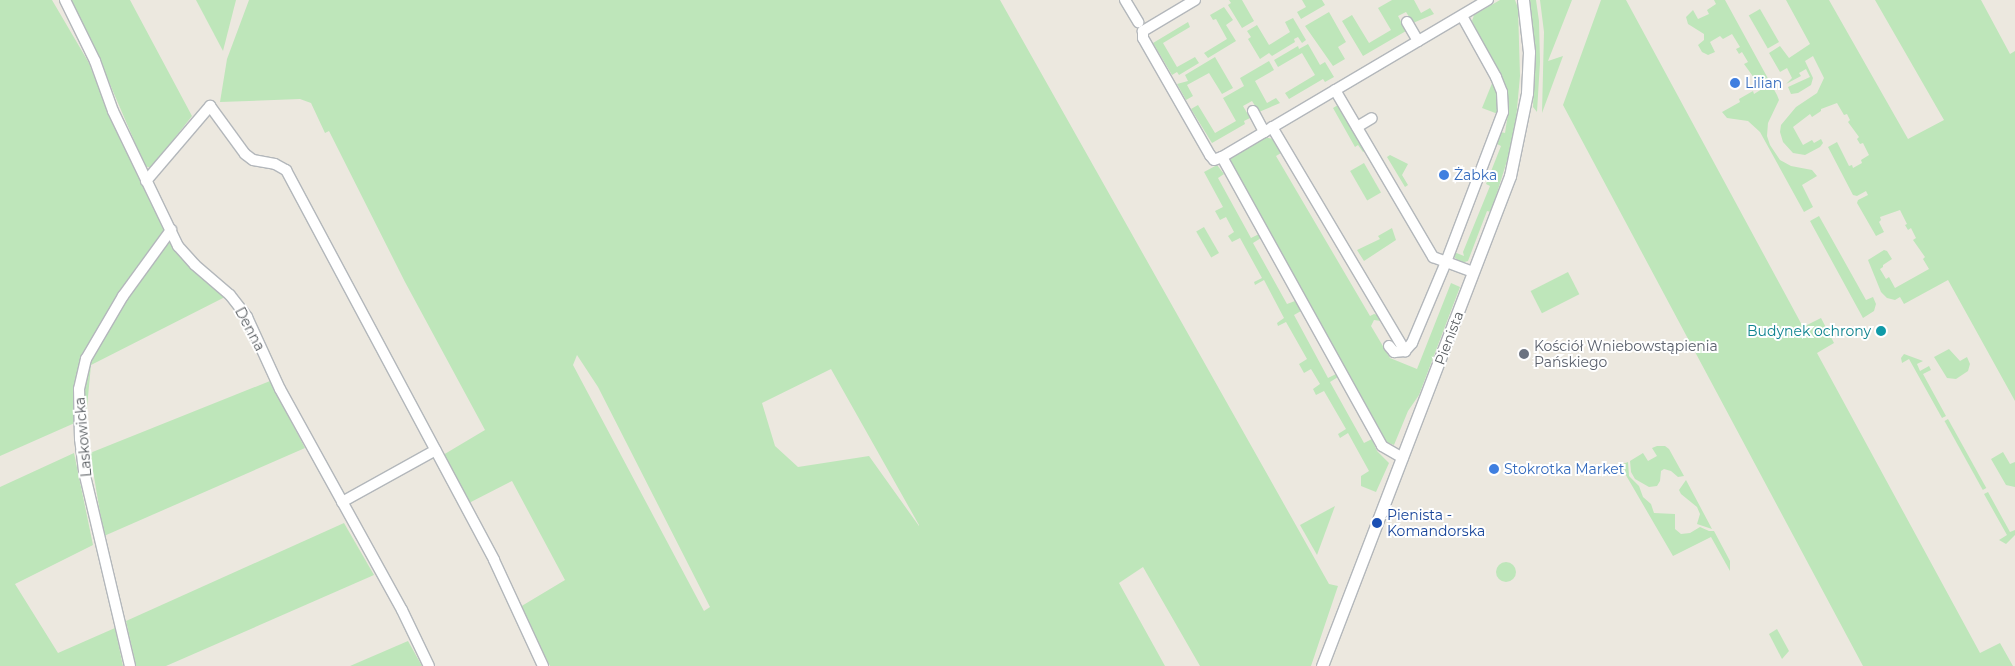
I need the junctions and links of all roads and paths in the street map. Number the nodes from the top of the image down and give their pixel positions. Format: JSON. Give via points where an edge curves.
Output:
{"nodes":[{"id":1,"x":64,"y":0,"type":"edge"},
{"id":2,"x":1125,"y":0,"type":"edge"},
{"id":3,"x":1195,"y":0,"type":"edge"},
{"id":4,"x":1488,"y":0,"type":"edge"},
{"id":5,"x":1524,"y":0,"type":"edge"},
{"id":6,"x":1462,"y":16,"type":"junction"},
{"id":7,"x":1138,"y":22,"type":"dead end"},
{"id":8,"x":1407,"y":22,"type":"dead end"},
{"id":9,"x":1418,"y":41,"type":"junction"},
{"id":10,"x":1335,"y":90,"type":"junction"},
{"id":11,"x":1253,"y":111,"type":"dead end"},
{"id":12,"x":1372,"y":118,"type":"dead end"},
{"id":13,"x":1357,"y":127,"type":"junction"},
{"id":14,"x":1268,"y":130,"type":"junction"},
{"id":15,"x":1222,"y":157,"type":"junction"},
{"id":16,"x":146,"y":181,"type":"junction"},
{"id":17,"x":171,"y":230,"type":"junction"},
{"id":18,"x":1446,"y":262,"type":"junction"},
{"id":19,"x":1474,"y":272,"type":"junction"},
{"id":20,"x":1389,"y":346,"type":"dead end"},
{"id":21,"x":1405,"y":351,"type":"junction"},
{"id":22,"x":436,"y":450,"type":"junction"},
{"id":23,"x":1403,"y":458,"type":"junction"},
{"id":24,"x":342,"y":502,"type":"junction"},
{"id":25,"x":130,"y":666,"type":"edge"},
{"id":26,"x":429,"y":666,"type":"edge"},
{"id":27,"x":543,"y":666,"type":"edge"},
{"id":28,"x":1322,"y":666,"type":"edge"}],
"edges":[{"from":1,"to":16,"type":"street","name":"Denna","via":[[95,61],[113,110]]},
{"from":2,"to":7,"type":"street"},
{"from":3,"to":15,"type":"street","via":[[1143,30],[1142,38],[1210,155],[1214,160]]},
{"from":4,"to":6,"type":"street"},
{"from":5,"to":19,"type":"street","name":"Pienista","via":[[1529,52],[1524,116],[1510,176]]},
{"from":6,"to":9,"type":"street"},
{"from":6,"to":18,"type":"street","via":[[1496,77],[1502,92],[1503,112]]},
{"from":8,"to":9,"type":"street"},
{"from":9,"to":10,"type":"street"},
{"from":10,"to":13,"type":"street"},
{"from":10,"to":14,"type":"street"},
{"from":11,"to":14,"type":"street"},
{"from":12,"to":13,"type":"street"},
{"from":13,"to":18,"type":"street","via":[[1430,254]]},
{"from":14,"to":15,"type":"street"},
{"from":14,"to":21,"type":"street"},
{"from":15,"to":23,"type":"street","via":[[1382,446]]},
{"from":16,"to":17,"type":"street","name":"Denna"},
{"from":16,"to":22,"type":"street","via":[[210,106],[245,154],[253,160],[275,164],[286,170]]},
{"from":17,"to":24,"type":"street","name":"Denna","via":[[178,246],[230,295],[247,317],[280,389]]},
{"from":17,"to":25,"type":"street","name":"Laskowicka","via":[[123,296],[86,359],[79,389],[84,470]]},
{"from":18,"to":19,"type":"street"},
{"from":18,"to":21,"type":"street","via":[[1412,343]]},
{"from":19,"to":23,"type":"street","name":"Pienista"},
{"from":20,"to":21,"type":"street","via":[[1394,352]]},
{"from":22,"to":24,"type":"street"},
{"from":22,"to":27,"type":"street","via":[[498,566]]},
{"from":23,"to":28,"type":"street","name":"Pienista"},
{"from":24,"to":26,"type":"street","name":"Denna"}]}
